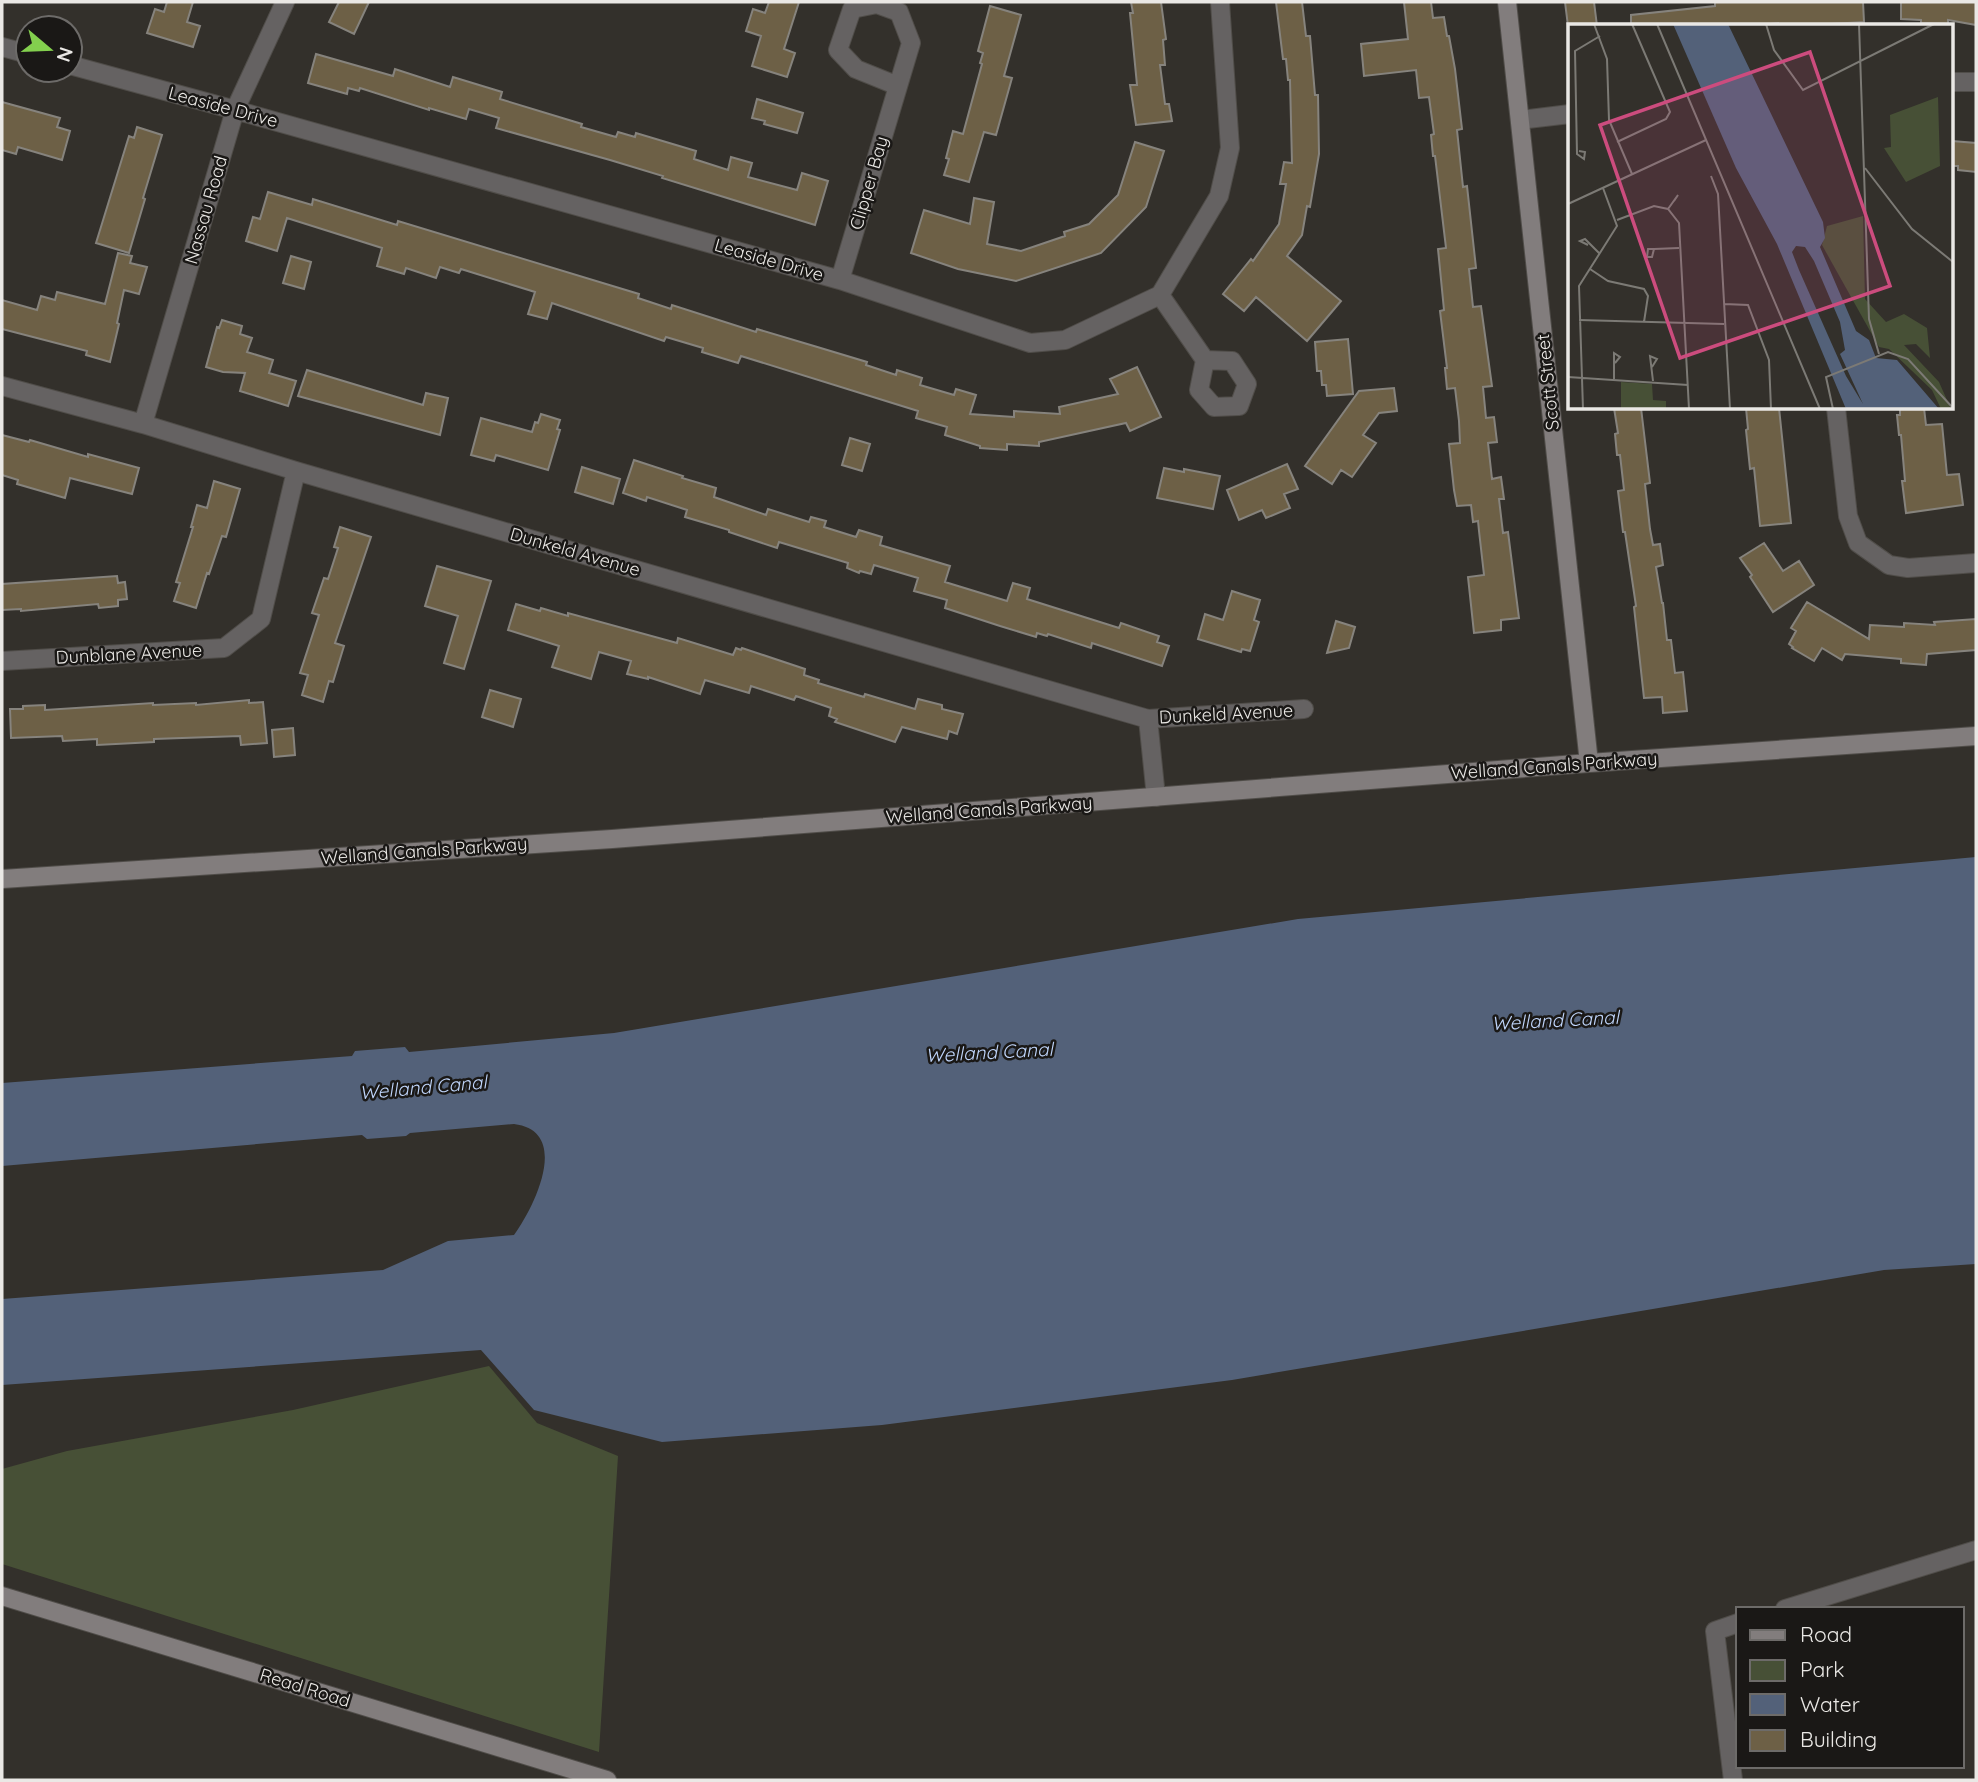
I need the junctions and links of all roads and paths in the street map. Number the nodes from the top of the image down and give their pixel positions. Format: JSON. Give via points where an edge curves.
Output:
{"nodes":[{"id":1,"x":285,"y":2,"type":"edge"},
{"id":2,"x":1220,"y":2,"type":"edge"},
{"id":3,"x":1507,"y":2,"type":"edge"},
{"id":4,"x":84,"y":69,"type":"edge"},
{"id":5,"x":1954,"y":82,"type":"edge"},
{"id":6,"x":1976,"y":82,"type":"edge"},
{"id":7,"x":898,"y":86,"type":"junction"},
{"id":8,"x":235,"y":110,"type":"junction"},
{"id":9,"x":1568,"y":114,"type":"edge"},
{"id":10,"x":1520,"y":120,"type":"junction"},
{"id":11,"x":840,"y":280,"type":"junction"},
{"id":12,"x":1160,"y":295,"type":"junction"},
{"id":13,"x":1205,"y":360,"type":"dead end"},
{"id":14,"x":2,"y":386,"type":"edge"},
{"id":15,"x":1836,"y":410,"type":"edge"},
{"id":16,"x":142,"y":424,"type":"junction"},
{"id":17,"x":296,"y":471,"type":"junction"},
{"id":18,"x":1976,"y":563,"type":"edge"},
{"id":19,"x":2,"y":661,"type":"edge"},
{"id":20,"x":1304,"y":709,"type":"dead end"},
{"id":21,"x":1148,"y":719,"type":"junction"},
{"id":22,"x":1976,"y":736,"type":"edge"},
{"id":23,"x":1589,"y":763,"type":"junction"},
{"id":24,"x":1156,"y":797,"type":"junction"},
{"id":25,"x":2,"y":878,"type":"edge"},
{"id":26,"x":1976,"y":1550,"type":"edge"},
{"id":27,"x":2,"y":1596,"type":"edge"},
{"id":28,"x":1791,"y":1607,"type":"edge"},
{"id":29,"x":1736,"y":1624,"type":"edge"},
{"id":30,"x":607,"y":1780,"type":"edge"},
{"id":31,"x":1733,"y":1780,"type":"edge"}],
"edges":[{"from":1,"to":8,"type":"street","name":"Nassau Road"},
{"from":2,"to":12,"type":"street","via":[[1230,148],[1219,196]]},
{"from":3,"to":10,"type":"main road","name":"Scott Street"},
{"from":4,"to":8,"type":"street","name":"Leaside Drive"},
{"from":5,"to":6,"type":"street"},
{"from":7,"to":7,"type":"street","name":"Clipper Bay","via":[[911,43],[899,12],[877,4],[852,9],[838,50],[856,69]]},
{"from":7,"to":11,"type":"street","name":"Clipper Bay"},
{"from":8,"to":11,"type":"street","name":"Leaside Drive"},
{"from":8,"to":16,"type":"street","name":"Nassau Road"},
{"from":9,"to":10,"type":"street"},
{"from":10,"to":23,"type":"main road","name":"Scott Street"},
{"from":11,"to":12,"type":"street","name":"Leaside Drive","via":[[1030,343],[1065,340]]},
{"from":12,"to":13,"type":"street"},
{"from":14,"to":16,"type":"street","name":"Dunkeld Avenue"},
{"from":15,"to":18,"type":"street","via":[[1848,516],[1858,543],[1889,565]]},
{"from":16,"to":17,"type":"street","name":"Dunkeld Avenue"},
{"from":17,"to":19,"type":"street","name":"Dunblane Avenue","via":[[261,619],[224,648]]},
{"from":17,"to":21,"type":"street","name":"Dunkeld Avenue"},
{"from":20,"to":21,"type":"street","name":"Dunkeld Avenue"},
{"from":21,"to":24,"type":"street","name":"Dunkeld Avenue"},
{"from":22,"to":23,"type":"main road","name":"Welland Canals Parkway"},
{"from":23,"to":24,"type":"main road","name":"Welland Canals Parkway"},
{"from":24,"to":25,"type":"main road","name":"Welland Canals Parkway","via":[[598,840]]},
{"from":26,"to":28,"type":"street"},
{"from":27,"to":30,"type":"main road","name":"Read Road"},
{"from":29,"to":31,"type":"street","via":[[1715,1630]]}]}
